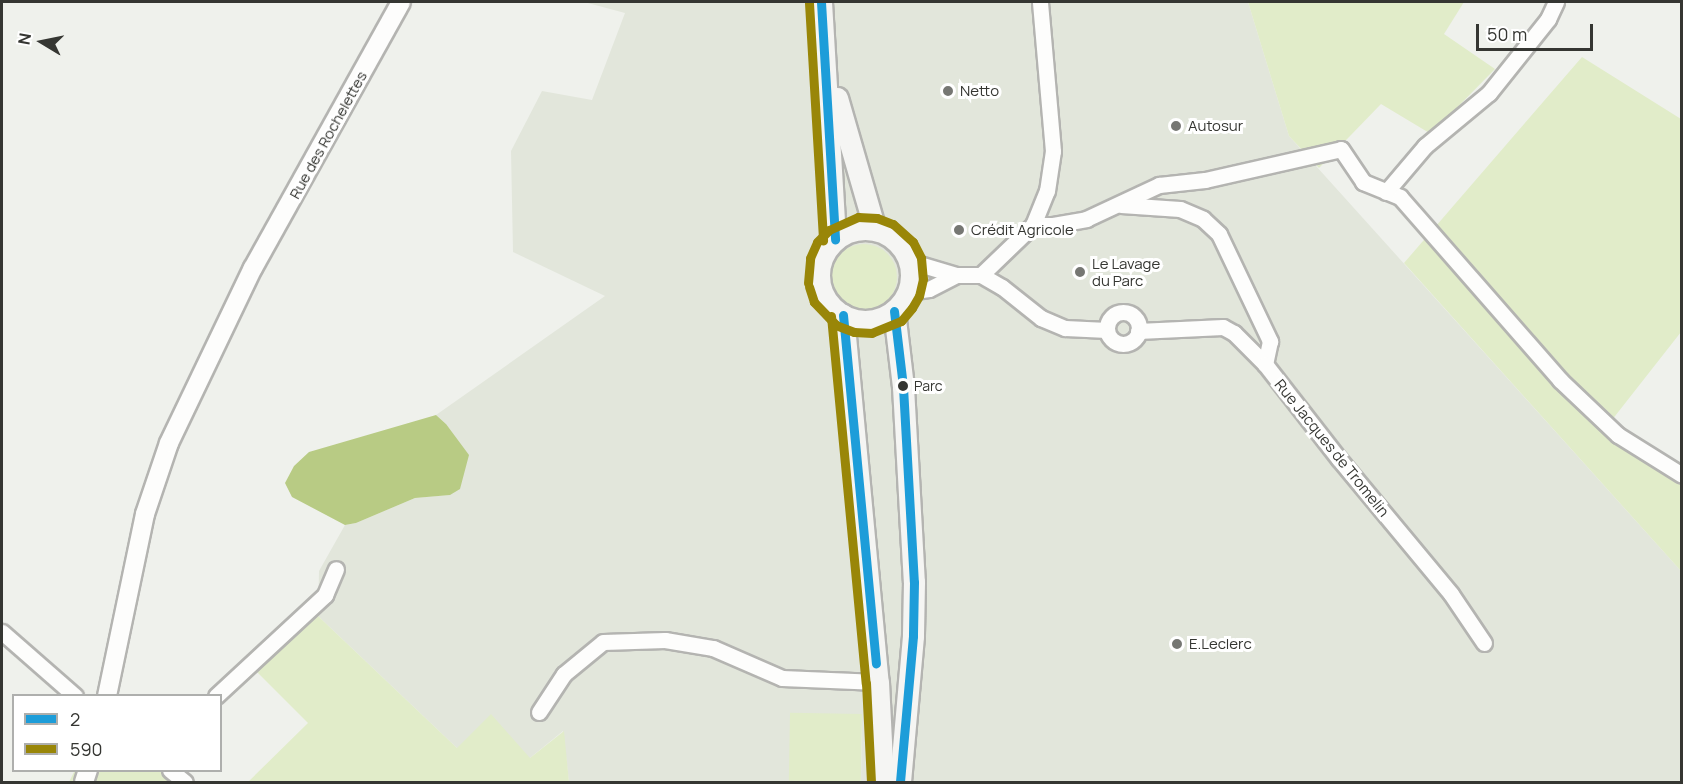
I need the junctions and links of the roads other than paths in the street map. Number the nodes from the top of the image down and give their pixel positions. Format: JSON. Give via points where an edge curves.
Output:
{"nodes":[{"id":1,"x":401,"y":2,"type":"edge"},
{"id":2,"x":821,"y":2,"type":"edge"},
{"id":3,"x":1040,"y":2,"type":"edge"},
{"id":4,"x":1556,"y":2,"type":"edge"},
{"id":5,"x":826,"y":60,"type":"junction"},
{"id":6,"x":1386,"y":192,"type":"junction"},
{"id":7,"x":1121,"y":205,"type":"junction"},
{"id":8,"x":1034,"y":225,"type":"junction"},
{"id":9,"x":875,"y":230,"type":"junction"},
{"id":10,"x":835,"y":240,"type":"junction"},
{"id":11,"x":909,"y":261,"type":"junction"},
{"id":12,"x":956,"y":275,"type":"junction"},
{"id":13,"x":981,"y":275,"type":"junction"},
{"id":14,"x":908,"y":292,"type":"junction"},
{"id":15,"x":894,"y":310,"type":"junction"},
{"id":16,"x":843,"y":315,"type":"junction"},
{"id":17,"x":1107,"y":330,"type":"junction"},
{"id":18,"x":1138,"y":331,"type":"junction"},
{"id":19,"x":1265,"y":364,"type":"junction"},
{"id":20,"x":1682,"y":475,"type":"edge"},
{"id":21,"x":336,"y":569,"type":"dead end"},
{"id":22,"x":2,"y":632,"type":"edge"},
{"id":23,"x":1484,"y":643,"type":"dead end"},
{"id":24,"x":878,"y":682,"type":"junction"},
{"id":25,"x":73,"y":694,"type":"edge"},
{"id":26,"x":107,"y":694,"type":"edge"},
{"id":27,"x":218,"y":694,"type":"edge"},
{"id":28,"x":539,"y":712,"type":"dead end"},
{"id":29,"x":171,"y":772,"type":"edge"},
{"id":30,"x":185,"y":783,"type":"edge"},
{"id":31,"x":883,"y":783,"type":"edge"},
{"id":32,"x":900,"y":783,"type":"edge"}],
"edges":[{"from":1,"to":26,"type":"street","name":"Rue des Rochelettes","via":[[253,268],[169,443],[144,514]]},
{"from":2,"to":5,"type":"main road"},
{"from":3,"to":8,"type":"street","via":[[1053,151],[1047,191]]},
{"from":4,"to":6,"type":"street","via":[[1548,19],[1489,93],[1425,146]]},
{"from":5,"to":9,"type":"main road"},
{"from":5,"to":10,"type":"main road"},
{"from":6,"to":7,"type":"street","via":[[1363,182],[1341,149],[1205,180],[1159,185]]},
{"from":6,"to":20,"type":"street","via":[[1400,197],[1560,380],[1618,435]]},
{"from":7,"to":8,"type":"street","via":[[1086,219]]},
{"from":7,"to":19,"type":"street","via":[[1180,209],[1203,219],[1219,234],[1270,341]]},
{"from":8,"to":13,"type":"street"},
{"from":9,"to":10,"type":"main road","via":[[860,229]]},
{"from":9,"to":11,"type":"main road","via":[[896,241]]},
{"from":10,"to":16,"type":"main road","via":[[822,260],[820,283],[832,306]]},
{"from":11,"to":12,"type":"street"},
{"from":11,"to":14,"type":"main road"},
{"from":12,"to":13,"type":"street"},
{"from":12,"to":14,"type":"street","via":[[929,289]]},
{"from":13,"to":17,"type":"street","via":[[1041,318],[1065,328]]},
{"from":14,"to":15,"type":"main road"},
{"from":15,"to":16,"type":"main road","via":[[869,321]]},
{"from":15,"to":32,"type":"main road","via":[[903,387],[914,582]]},
{"from":16,"to":24,"type":"main road"},
{"from":17,"to":18,"type":"street","via":[[1112,341],[1124,344],[1133,340]]},
{"from":17,"to":18,"type":"street","via":[[1110,317],[1123,312],[1135,318]]},
{"from":18,"to":19,"type":"street","name":"Rue Jacques de Tromelin","via":[[1223,327]]},
{"from":19,"to":23,"type":"street","name":"Rue Jacques de Tromelin","via":[[1451,594]]},
{"from":21,"to":27,"type":"street","via":[[325,595]]},
{"from":22,"to":25,"type":"street"},
{"from":24,"to":28,"type":"street","via":[[782,678],[713,648],[666,640],[603,642],[564,674]]},
{"from":24,"to":31,"type":"main road"},
{"from":29,"to":30,"type":"street"}]}
